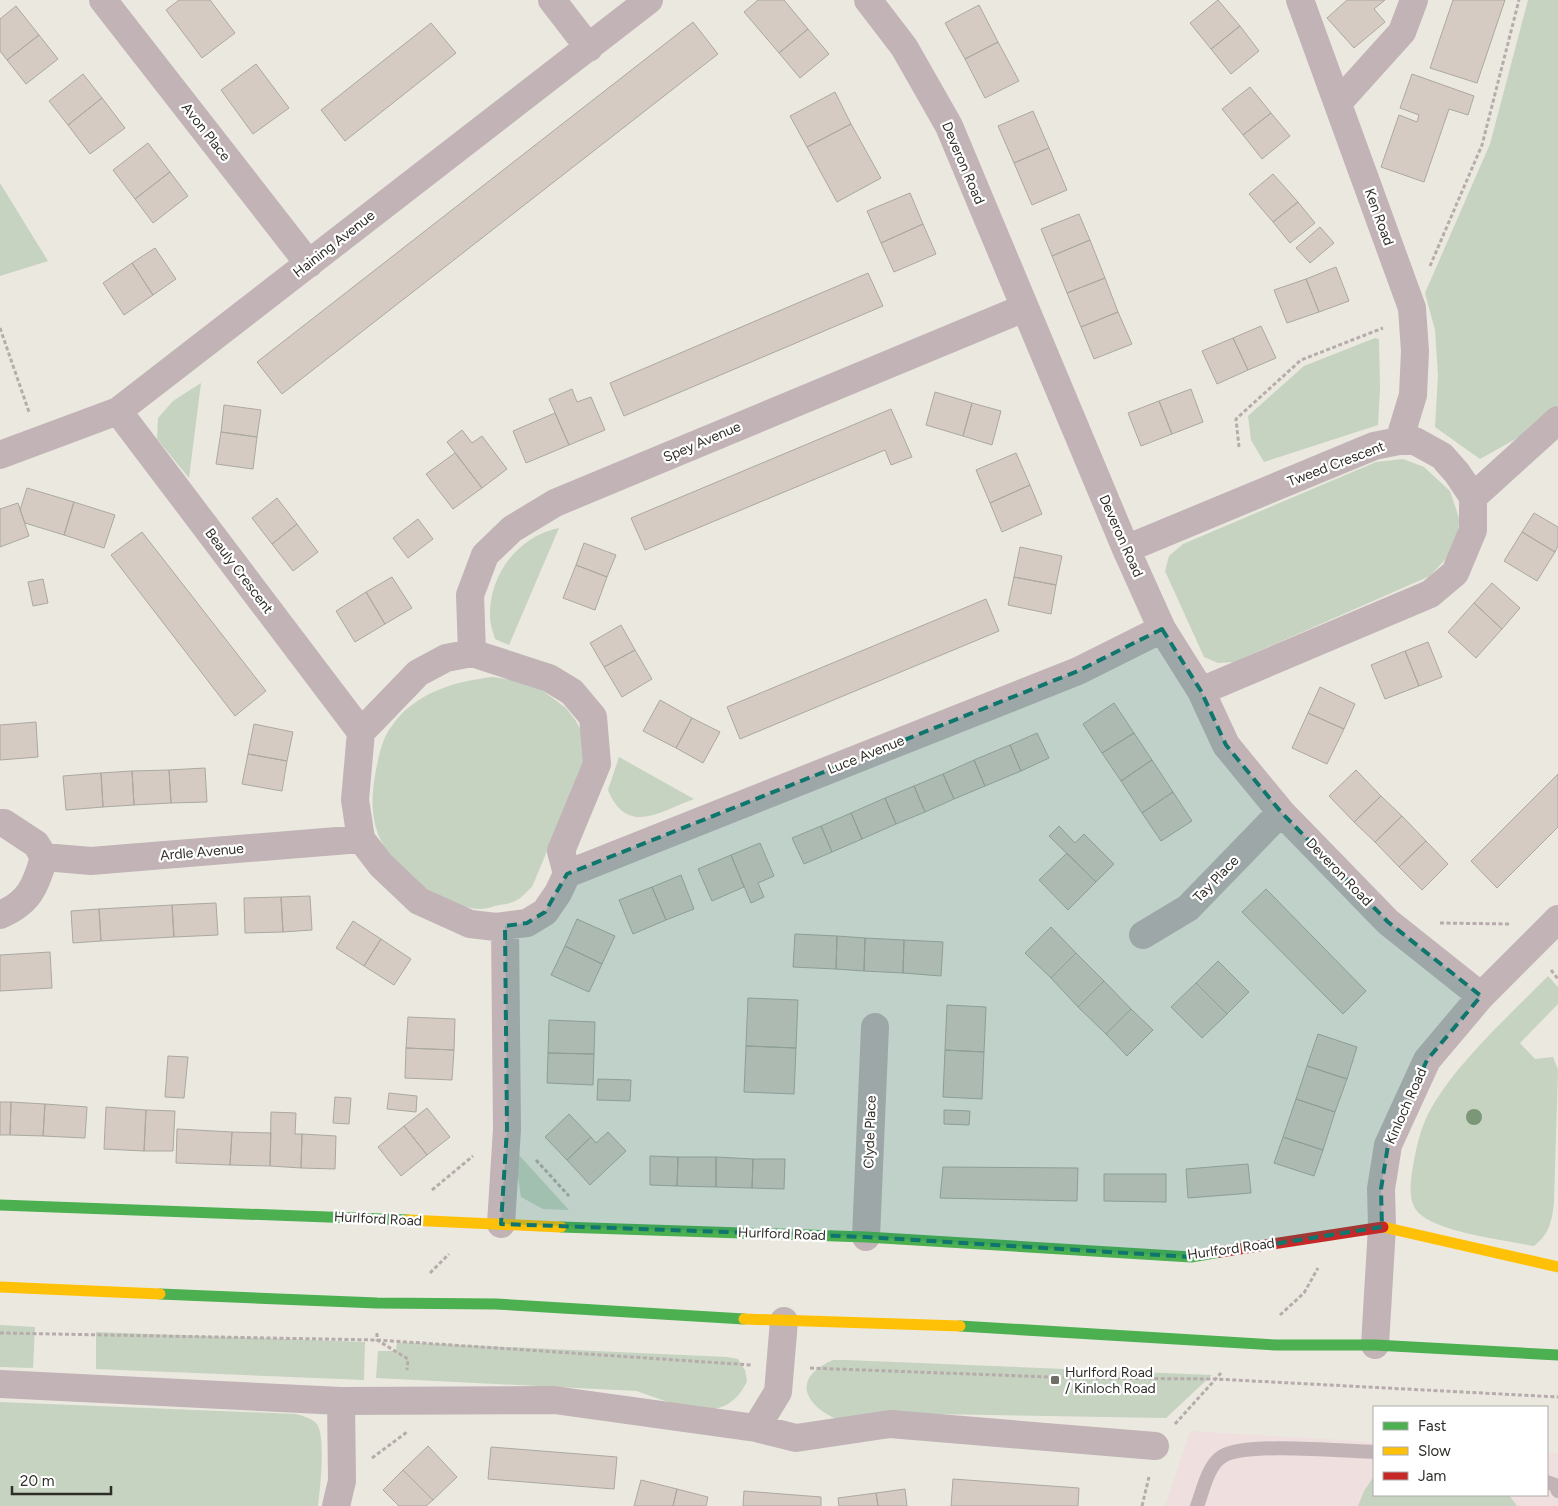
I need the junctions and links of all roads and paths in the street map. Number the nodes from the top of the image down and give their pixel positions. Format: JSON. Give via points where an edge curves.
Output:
{"nodes":[{"id":1,"x":103,"y":0,"type":"edge"},
{"id":2,"x":552,"y":0,"type":"edge"},
{"id":3,"x":649,"y":0,"type":"edge"},
{"id":4,"x":868,"y":0,"type":"edge"},
{"id":5,"x":1300,"y":0,"type":"edge"},
{"id":6,"x":1414,"y":0,"type":"edge"},
{"id":7,"x":1518,"y":0,"type":"edge"},
{"id":8,"x":589,"y":48,"type":"junction"},
{"id":9,"x":1338,"y":103,"type":"junction"},
{"id":10,"x":309,"y":264,"type":"junction"},
{"id":11,"x":1024,"y":308,"type":"junction"},
{"id":12,"x":1412,"y":308,"type":"junction"},
{"id":13,"x":0,"y":328,"type":"edge"},
{"id":14,"x":1388,"y":329,"type":"dead end"},
{"id":15,"x":118,"y":411,"type":"junction"},
{"id":16,"x":1558,"y":420,"type":"edge"},
{"id":17,"x":40,"y":440,"type":"junction"},
{"id":18,"x":1399,"y":440,"type":"junction"},
{"id":19,"x":1239,"y":447,"type":"dead end"},
{"id":20,"x":0,"y":455,"type":"edge"},
{"id":21,"x":1473,"y":497,"type":"junction"},
{"id":22,"x":1126,"y":549,"type":"junction"},
{"id":23,"x":1162,"y":629,"type":"junction"},
{"id":24,"x":472,"y":653,"type":"junction"},
{"id":25,"x":1201,"y":691,"type":"junction"},
{"id":26,"x":361,"y":732,"type":"junction"},
{"id":27,"x":1281,"y":812,"type":"junction"},
{"id":28,"x":0,"y":823,"type":"edge"},
{"id":29,"x":361,"y":839,"type":"junction"},
{"id":30,"x":44,"y":857,"type":"junction"},
{"id":31,"x":567,"y":874,"type":"junction"},
{"id":32,"x":0,"y":916,"type":"edge"},
{"id":33,"x":1555,"y":922,"type":"edge"},
{"id":34,"x":1436,"y":923,"type":"dead end"},
{"id":35,"x":505,"y":926,"type":"junction"},
{"id":36,"x":1143,"y":935,"type":"dead end"},
{"id":37,"x":1553,"y":972,"type":"dead end"},
{"id":38,"x":1558,"y":979,"type":"edge"},
{"id":39,"x":1481,"y":996,"type":"junction"},
{"id":40,"x":875,"y":1027,"type":"dead end"},
{"id":41,"x":507,"y":1129,"type":"junction"},
{"id":42,"x":0,"y":1205,"type":"edge"},
{"id":43,"x":397,"y":1219,"type":"junction"},
{"id":44,"x":501,"y":1224,"type":"junction"},
{"id":45,"x":1382,"y":1227,"type":"junction"},
{"id":46,"x":598,"y":1228,"type":"junction"},
{"id":47,"x":1339,"y":1233,"type":"junction"},
{"id":48,"x":866,"y":1237,"type":"junction"},
{"id":49,"x":1558,"y":1267,"type":"edge"},
{"id":50,"x":0,"y":1287,"type":"edge"},
{"id":51,"x":784,"y":1321,"type":"junction"},
{"id":52,"x":1276,"y":1344,"type":"junction"},
{"id":53,"x":1375,"y":1345,"type":"junction"},
{"id":54,"x":1558,"y":1355,"type":"edge"},
{"id":55,"x":1223,"y":1371,"type":"dead end"},
{"id":56,"x":0,"y":1384,"type":"edge"},
{"id":57,"x":341,"y":1402,"type":"junction"},
{"id":58,"x":442,"y":1402,"type":"junction"},
{"id":59,"x":756,"y":1428,"type":"junction"},
{"id":60,"x":1155,"y":1446,"type":"junction"},
{"id":61,"x":1373,"y":1452,"type":"edge"},
{"id":62,"x":1548,"y":1482,"type":"edge"},
{"id":63,"x":1558,"y":1491,"type":"edge"},
{"id":64,"x":339,"y":1494,"type":"edge"},
{"id":65,"x":1142,"y":1506,"type":"edge"},
{"id":66,"x":1197,"y":1506,"type":"edge"}],
"edges":[{"from":1,"to":10,"type":"street","name":"Avon Place"},
{"from":2,"to":8,"type":"street"},
{"from":3,"to":8,"type":"street","name":"Haining Avenue"},
{"from":4,"to":11,"type":"street","name":"Deveron Road","via":[[904,47],[949,126]]},
{"from":5,"to":9,"type":"street","name":"Ken Road"},
{"from":6,"to":9,"type":"street","via":[[1402,32]]},
{"from":7,"to":12,"type":"path","via":[[1482,145]]},
{"from":8,"to":10,"type":"street","name":"Haining Avenue"},
{"from":9,"to":12,"type":"street","name":"Ken Road"},
{"from":10,"to":15,"type":"street","name":"Haining Avenue"},
{"from":11,"to":22,"type":"street","name":"Deveron Road"},
{"from":11,"to":24,"type":"street","name":"Spey Avenue","via":[[555,503],[512,529],[486,555],[470,595]]},
{"from":12,"to":18,"type":"street","name":"Ken Road","via":[[1415,351],[1413,395]]},
{"from":13,"to":17,"type":"path"},
{"from":14,"to":19,"type":"path","via":[[1301,360],[1236,419]]},
{"from":15,"to":17,"type":"street","name":"Haining Avenue"},
{"from":15,"to":26,"type":"street","name":"Beauly Crescent"},
{"from":16,"to":21,"type":"street"},
{"from":17,"to":20,"type":"street","name":"Haining Avenue"},
{"from":18,"to":21,"type":"street","name":"Tweed Crescent","via":[[1415,441],[1442,456]]},
{"from":18,"to":22,"type":"street","name":"Tweed Crescent","via":[[1374,446]]},
{"from":21,"to":25,"type":"street","via":[[1473,530],[1455,573],[1430,594]]},
{"from":22,"to":23,"type":"street","name":"Deveron Road"},
{"from":23,"to":25,"type":"street","name":"Deveron Road"},
{"from":23,"to":31,"type":"street","name":"Luce Avenue","via":[[1078,671]]},
{"from":24,"to":26,"type":"street","via":[[446,658],[418,673]]},
{"from":24,"to":31,"type":"street","via":[[549,678],[572,692],[593,717],[597,764],[561,850]]},
{"from":25,"to":27,"type":"street","name":"Deveron Road","via":[[1226,745]]},
{"from":26,"to":29,"type":"street","via":[[355,800]]},
{"from":27,"to":36,"type":"street","name":"Tay Place","via":[[1188,908]]},
{"from":27,"to":39,"type":"street","name":"Deveron Road","via":[[1388,922]]},
{"from":28,"to":30,"type":"street","via":[[36,844]]},
{"from":29,"to":30,"type":"street","name":"Ardle Avenue","via":[[92,861]]},
{"from":29,"to":35,"type":"street","via":[[419,902],[470,924]]},
{"from":30,"to":32,"type":"street","via":[[29,896]]},
{"from":31,"to":35,"type":"street","via":[[545,912],[527,923]]},
{"from":33,"to":34,"type":"path"},
{"from":33,"to":39,"type":"street","name":"Kinloch Road"},
{"from":35,"to":41,"type":"street"},
{"from":37,"to":38,"type":"path"},
{"from":39,"to":45,"type":"street","name":"Kinloch Road","via":[[1427,1060],[1388,1145],[1381,1188]]},
{"from":40,"to":48,"type":"street","name":"Clyde Place"},
{"from":41,"to":43,"type":"path"},
{"from":41,"to":44,"type":"street"},
{"from":41,"to":46,"type":"path"},
{"from":42,"to":43,"type":"street","name":"Hurlford Road"},
{"from":43,"to":44,"type":"street","name":"Hurlford Road"},
{"from":44,"to":46,"type":"street","name":"Hurlford Road"},
{"from":45,"to":47,"type":"street","name":"Hurlford Road"},
{"from":45,"to":49,"type":"street","name":"Hurlford Road"},
{"from":45,"to":53,"type":"street","name":"Kinloch Road"},
{"from":46,"to":48,"type":"street","name":"Hurlford Road"},
{"from":47,"to":48,"type":"street","name":"Hurlford Road","via":[[1191,1257]]},
{"from":47,"to":52,"type":"path","via":[[1304,1293],[1280,1313]]},
{"from":50,"to":51,"type":"street","via":[[377,1303],[496,1304]]},
{"from":51,"to":52,"type":"street","via":[[958,1326]]},
{"from":51,"to":59,"type":"street","via":[[778,1392]]},
{"from":52,"to":53,"type":"street"},
{"from":53,"to":54,"type":"street"},
{"from":55,"to":60,"type":"path"},
{"from":56,"to":57,"type":"street"},
{"from":57,"to":58,"type":"street"},
{"from":57,"to":64,"type":"street"},
{"from":58,"to":59,"type":"street","via":[[554,1400]]},
{"from":58,"to":64,"type":"path"},
{"from":59,"to":60,"type":"street","via":[[796,1438],[890,1424]]},
{"from":60,"to":65,"type":"path"},
{"from":61,"to":66,"type":"lane","via":[[1244,1449],[1222,1456],[1210,1472]]},
{"from":62,"to":63,"type":"lane","via":[[1555,1485]]}]}
